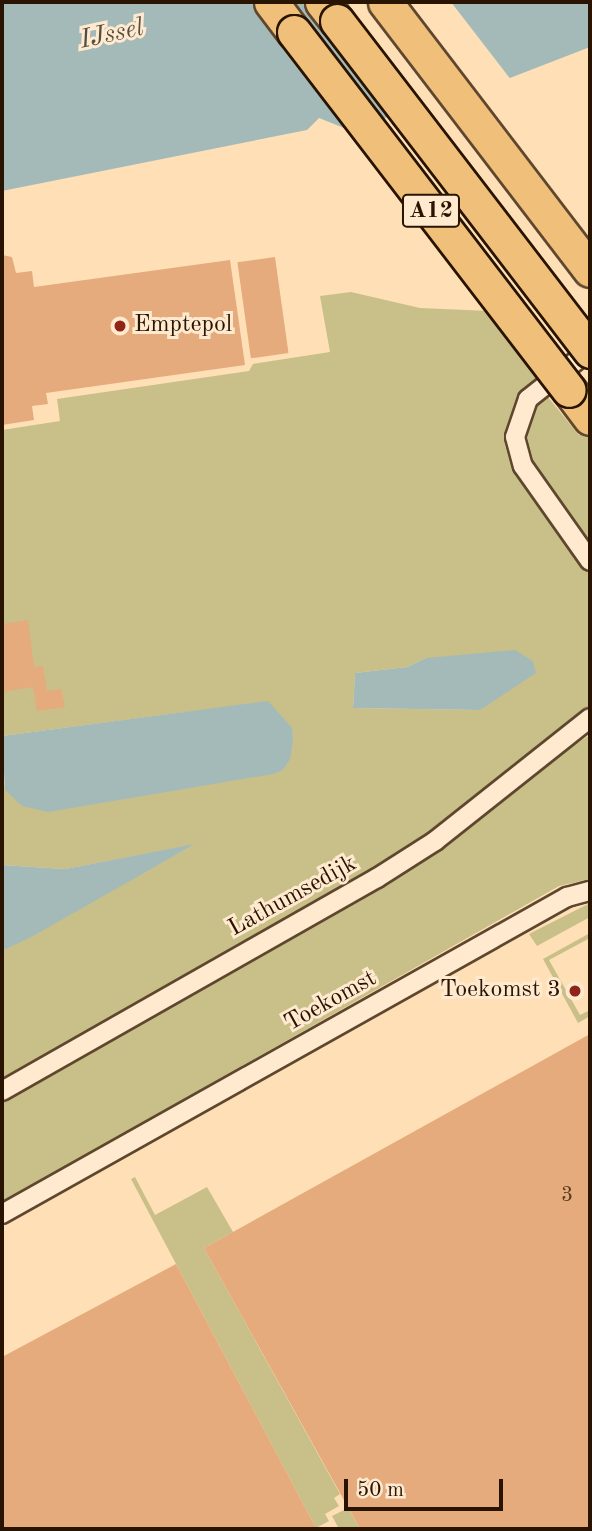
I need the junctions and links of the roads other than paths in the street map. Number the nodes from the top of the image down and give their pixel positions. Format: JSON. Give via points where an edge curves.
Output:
{"nodes":[{"id":1,"x":271,"y":2,"type":"edge"},
{"id":2,"x":387,"y":5,"type":"edge"},
{"id":3,"x":330,"y":12,"type":"edge"},
{"id":4,"x":590,"y":270,"type":"edge"},
{"id":5,"x":590,"y":350,"type":"edge"},
{"id":6,"x":590,"y":418,"type":"edge"},
{"id":7,"x":590,"y":561,"type":"edge"},
{"id":8,"x":590,"y":718,"type":"edge"},
{"id":9,"x":590,"y":891,"type":"edge"},
{"id":10,"x":2,"y":1091,"type":"edge"},
{"id":11,"x":2,"y":1214,"type":"edge"}],
"edges":[{"from":1,"to":6,"type":"highway","number":"A12","bridge":true},
{"from":2,"to":4,"type":"highway"},
{"from":3,"to":5,"type":"highway","number":"A12","bridge":true},
{"from":5,"to":7,"type":"street","via":[[528,399],[515,437],[523,466]]},
{"from":8,"to":10,"type":"street","name":"Lathumsedijk","via":[[435,841],[377,878]]},
{"from":9,"to":11,"type":"street","name":"Toekomst","via":[[567,897]]}]}
